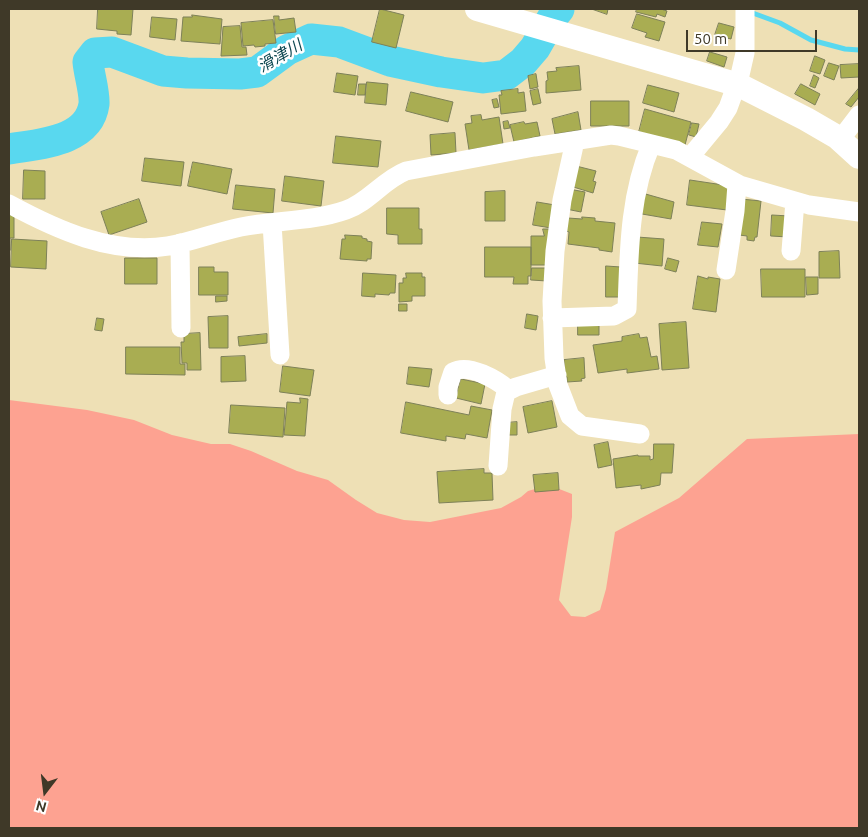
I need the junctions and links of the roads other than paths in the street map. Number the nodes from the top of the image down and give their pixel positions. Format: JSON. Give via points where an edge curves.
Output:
{"nodes":[{"id":1,"x":477,"y":9,"type":"edge"},
{"id":2,"x":745,"y":9,"type":"edge"},
{"id":3,"x":736,"y":84,"type":"junction"},
{"id":4,"x":859,"y":115,"type":"edge"},
{"id":5,"x":840,"y":140,"type":"junction"},
{"id":6,"x":575,"y":141,"type":"junction"},
{"id":7,"x":652,"y":145,"type":"junction"},
{"id":8,"x":690,"y":157,"type":"junction"},
{"id":9,"x":859,"y":157,"type":"edge"},
{"id":10,"x":737,"y":184,"type":"junction"},
{"id":11,"x":794,"y":202,"type":"junction"},
{"id":12,"x":9,"y":204,"type":"edge"},
{"id":13,"x":859,"y":212,"type":"edge"},
{"id":14,"x":272,"y":223,"type":"junction"},
{"id":15,"x":180,"y":243,"type":"junction"},
{"id":16,"x":791,"y":251,"type":"dead end"},
{"id":17,"x":726,"y":270,"type":"dead end"},
{"id":18,"x":552,"y":318,"type":"junction"},
{"id":19,"x":181,"y":328,"type":"dead end"},
{"id":20,"x":280,"y":355,"type":"dead end"},
{"id":21,"x":557,"y":375,"type":"junction"},
{"id":22,"x":510,"y":390,"type":"junction"},
{"id":23,"x":448,"y":396,"type":"dead end"},
{"id":24,"x":640,"y":434,"type":"dead end"},
{"id":25,"x":498,"y":466,"type":"dead end"}],
"edges":[{"from":1,"to":3,"type":"street"},
{"from":2,"to":3,"type":"street","via":[[743,66]]},
{"from":3,"to":5,"type":"street"},
{"from":3,"to":8,"type":"street","via":[[728,108]]},
{"from":4,"to":5,"type":"street"},
{"from":5,"to":9,"type":"street"},
{"from":6,"to":7,"type":"street","via":[[611,135]]},
{"from":6,"to":14,"type":"street","via":[[406,171],[394,176],[348,210]]},
{"from":6,"to":18,"type":"street","via":[[555,251]]},
{"from":7,"to":8,"type":"street"},
{"from":7,"to":18,"type":"street","via":[[635,198],[627,309],[614,316]]},
{"from":8,"to":10,"type":"street"},
{"from":10,"to":11,"type":"street"},
{"from":10,"to":17,"type":"street"},
{"from":11,"to":13,"type":"street"},
{"from":11,"to":16,"type":"street"},
{"from":12,"to":15,"type":"street","via":[[74,234],[109,245],[153,248]]},
{"from":14,"to":15,"type":"street","via":[[241,227]]},
{"from":14,"to":20,"type":"street"},
{"from":15,"to":19,"type":"street"},
{"from":18,"to":21,"type":"street"},
{"from":21,"to":22,"type":"street"},
{"from":21,"to":24,"type":"street","via":[[558,385],[574,421],[582,426]]},
{"from":22,"to":23,"type":"street","via":[[495,379],[464,369],[453,372]]},
{"from":22,"to":25,"type":"street","via":[[503,397]]}]}
